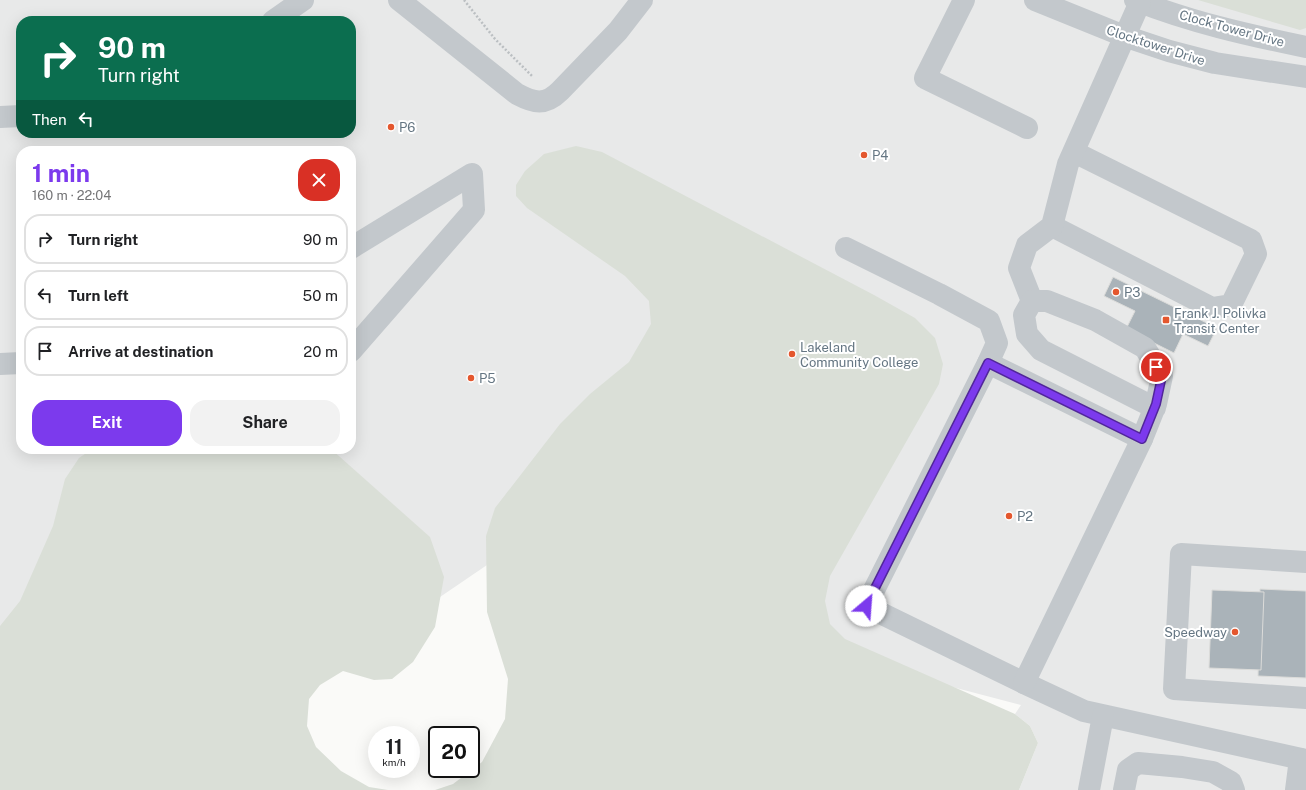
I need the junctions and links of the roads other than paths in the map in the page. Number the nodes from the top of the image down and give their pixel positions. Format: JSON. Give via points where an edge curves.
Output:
{"nodes":[{"id":1,"x":303,"y":0,"type":"edge"},
{"id":2,"x":399,"y":0,"type":"edge"},
{"id":3,"x":642,"y":0,"type":"edge"},
{"id":4,"x":964,"y":0,"type":"edge"},
{"id":5,"x":1035,"y":0,"type":"edge"},
{"id":6,"x":1137,"y":1,"type":"edge"},
{"id":7,"x":280,"y":16,"type":"edge"},
{"id":8,"x":1124,"y":36,"type":"junction"},
{"id":9,"x":1306,"y":47,"type":"edge"},
{"id":10,"x":1306,"y":77,"type":"edge"},
{"id":11,"x":16,"y":116,"type":"edge"},
{"id":12,"x":0,"y":117,"type":"edge"},
{"id":13,"x":1026,"y":128,"type":"dead end"},
{"id":14,"x":1074,"y":152,"type":"junction"},
{"id":15,"x":1052,"y":226,"type":"junction"},
{"id":16,"x":356,"y":245,"type":"edge"},
{"id":17,"x":846,"y":248,"type":"dead end"},
{"id":18,"x":1032,"y":301,"type":"junction"},
{"id":19,"x":356,"y":345,"type":"edge"},
{"id":20,"x":16,"y":363,"type":"edge"},
{"id":21,"x":988,"y":363,"type":"junction"},
{"id":22,"x":0,"y":364,"type":"edge"},
{"id":23,"x":1154,"y":408,"type":"junction"},
{"id":24,"x":1142,"y":439,"type":"junction"},
{"id":25,"x":1306,"y":562,"type":"edge"},
{"id":26,"x":1024,"y":683,"type":"junction"},
{"id":27,"x":1306,"y":698,"type":"edge"},
{"id":28,"x":1103,"y":716,"type":"junction"},
{"id":29,"x":1303,"y":759,"type":"edge"},
{"id":30,"x":1089,"y":790,"type":"edge"},
{"id":31,"x":1124,"y":790,"type":"edge"},
{"id":32,"x":1234,"y":790,"type":"edge"},
{"id":33,"x":1296,"y":790,"type":"edge"}],
"edges":[{"from":1,"to":7,"type":"lane"},
{"from":2,"to":3,"type":"lane","via":[[516,94],[530,101],[542,102],[556,96],[618,31]]},
{"from":4,"to":13,"type":"lane","via":[[925,78]]},
{"from":5,"to":8,"type":"lane","name":"Clocktower Drive"},
{"from":6,"to":8,"type":"lane"},
{"from":6,"to":9,"type":"lane","name":"Clock Tower Drive","via":[[1244,34]]},
{"from":8,"to":10,"type":"lane","name":"Clocktower Drive","via":[[1214,63]]},
{"from":8,"to":14,"type":"lane"},
{"from":11,"to":12,"type":"lane"},
{"from":14,"to":15,"type":"lane","via":[[1068,164]]},
{"from":14,"to":15,"type":"lane","via":[[1251,240],[1256,254],[1231,305],[1212,308]]},
{"from":15,"to":18,"type":"lane","via":[[1027,245],[1019,268]]},
{"from":16,"to":19,"type":"lane","via":[[472,174],[474,210]]},
{"from":17,"to":21,"type":"lane","via":[[989,321],[997,343]]},
{"from":18,"to":23,"type":"lane","via":[[1024,315],[1027,334],[1041,350]]},
{"from":18,"to":23,"type":"lane","via":[[1047,301],[1095,320],[1145,348],[1162,376]]},
{"from":20,"to":22,"type":"lane"},
{"from":21,"to":24,"type":"lane"},
{"from":21,"to":26,"type":"lane","via":[[866,606]]},
{"from":23,"to":24,"type":"lane"},
{"from":24,"to":26,"type":"lane"},
{"from":25,"to":27,"type":"lane","via":[[1181,554],[1174,688]]},
{"from":26,"to":28,"type":"lane","via":[[1084,711]]},
{"from":28,"to":29,"type":"lane"},
{"from":28,"to":30,"type":"lane"},
{"from":29,"to":33,"type":"lane"},
{"from":31,"to":32,"type":"lane","via":[[1128,770],[1138,763],[1213,772],[1231,782]]}]}
